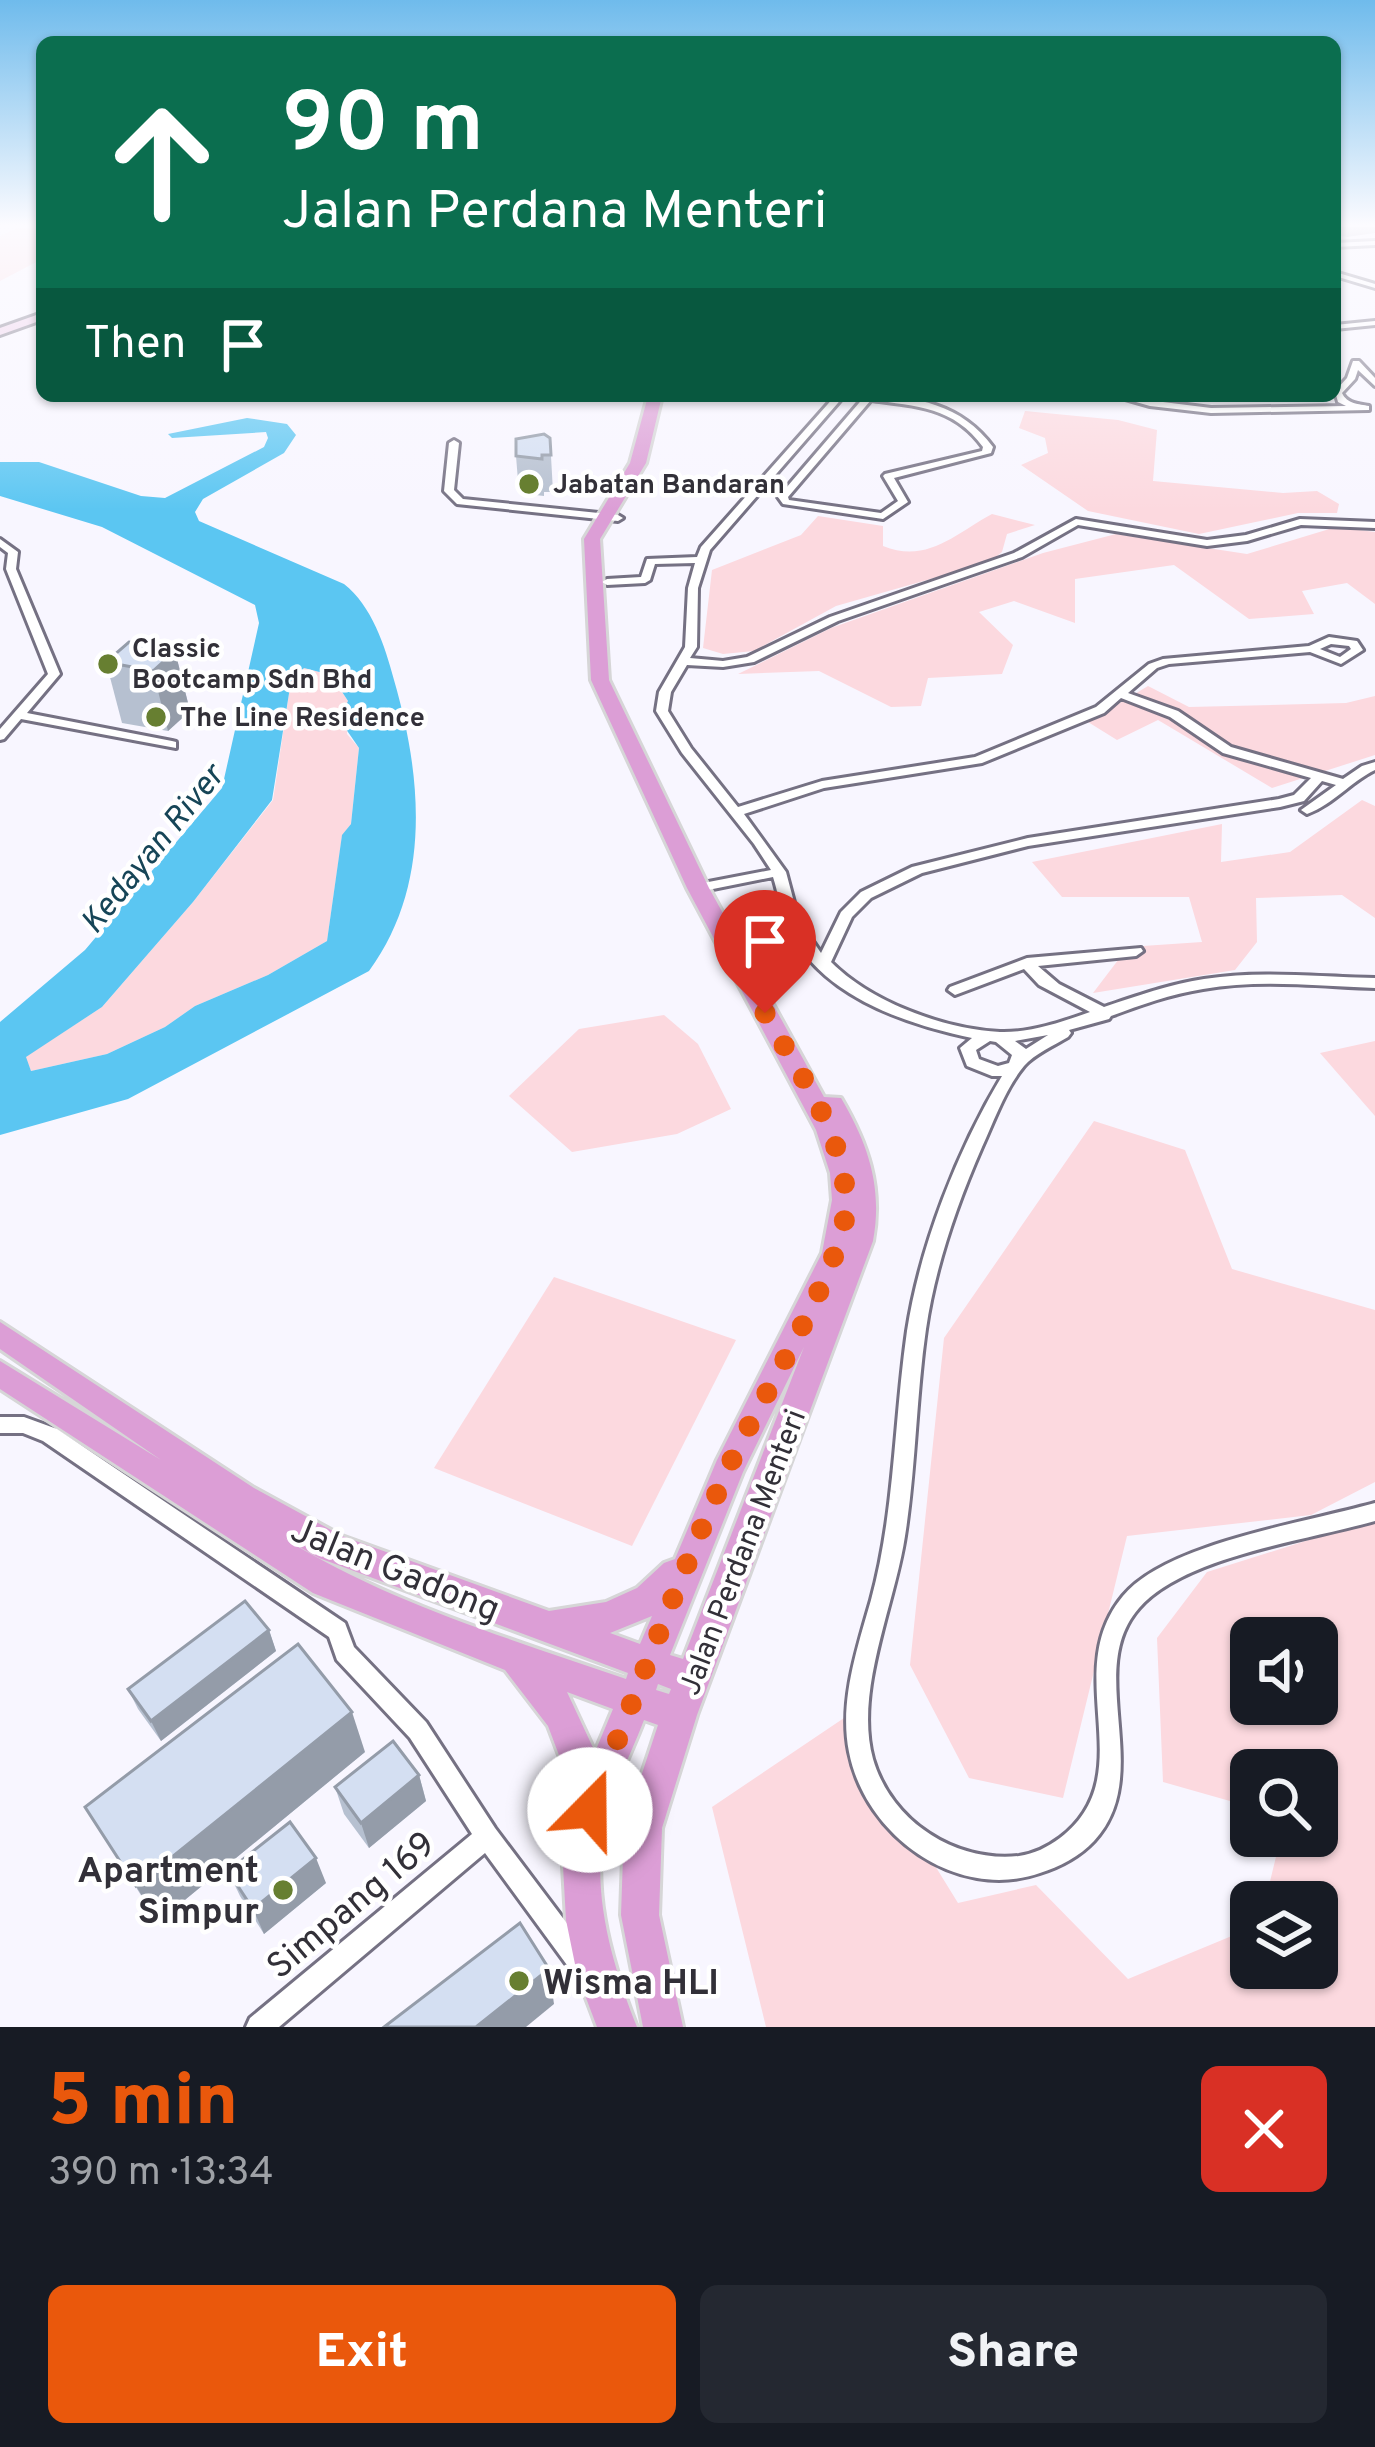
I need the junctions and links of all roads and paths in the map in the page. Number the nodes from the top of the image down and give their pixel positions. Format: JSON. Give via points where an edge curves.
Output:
{"nodes":[{"id":1,"x":35,"y":322,"type":"edge"},
{"id":2,"x":1375,"y":323,"type":"edge"},
{"id":3,"x":1341,"y":326,"type":"edge"},
{"id":4,"x":0,"y":335,"type":"edge"},
{"id":5,"x":1341,"y":386,"type":"edge"},
{"id":6,"x":1375,"y":386,"type":"edge"},
{"id":7,"x":1341,"y":392,"type":"edge"},
{"id":8,"x":1341,"y":398,"type":"edge"},
{"id":9,"x":652,"y":402,"type":"edge"},
{"id":10,"x":668,"y":402,"type":"edge"},
{"id":11,"x":835,"y":402,"type":"edge"},
{"id":12,"x":865,"y":402,"type":"edge"},
{"id":13,"x":893,"y":402,"type":"edge"},
{"id":14,"x":1148,"y":402,"type":"edge"},
{"id":15,"x":1300,"y":402,"type":"edge"},
{"id":16,"x":1371,"y":408,"type":"edge"},
{"id":17,"x":1257,"y":413,"type":"junction"},
{"id":18,"x":454,"y":442,"type":"dead end"},
{"id":19,"x":787,"y":455,"type":"junction"},
{"id":20,"x":813,"y":459,"type":"junction"},
{"id":21,"x":577,"y":514,"type":"junction"},
{"id":22,"x":607,"y":517,"type":"junction"},
{"id":23,"x":1375,"y":524,"type":"edge"},
{"id":24,"x":0,"y":542,"type":"edge"},
{"id":25,"x":700,"y":560,"type":"junction"},
{"id":26,"x":607,"y":582,"type":"junction"},
{"id":27,"x":1311,"y":649,"type":"dead end"},
{"id":28,"x":683,"y":661,"type":"junction"},
{"id":29,"x":1123,"y":695,"type":"junction"},
{"id":30,"x":20,"y":715,"type":"junction"},
{"id":31,"x":0,"y":736,"type":"edge"},
{"id":32,"x":172,"y":745,"type":"dead end"},
{"id":33,"x":1375,"y":766,"type":"edge"},
{"id":34,"x":1318,"y":777,"type":"junction"},
{"id":35,"x":1347,"y":784,"type":"junction"},
{"id":36,"x":1307,"y":810,"type":"dead end"},
{"id":37,"x":737,"y":812,"type":"junction"},
{"id":38,"x":780,"y":877,"type":"junction"},
{"id":39,"x":706,"y":891,"type":"junction"},
{"id":40,"x":1136,"y":951,"type":"dead end"},
{"id":41,"x":1027,"y":963,"type":"junction"},
{"id":42,"x":823,"y":965,"type":"junction"},
{"id":43,"x":1375,"y":983,"type":"edge"},
{"id":44,"x":955,"y":990,"type":"dead end"},
{"id":45,"x":1104,"y":1015,"type":"junction"},
{"id":46,"x":1070,"y":1028,"type":"junction"},
{"id":47,"x":938,"y":1029,"type":"junction"},
{"id":48,"x":993,"y":1037,"type":"junction"},
{"id":49,"x":973,"y":1062,"type":"junction"},
{"id":50,"x":1018,"y":1063,"type":"junction"},
{"id":51,"x":990,"y":1106,"type":"junction"},
{"id":52,"x":0,"y":1335,"type":"edge"},
{"id":53,"x":0,"y":1373,"type":"edge"},
{"id":54,"x":0,"y":1425,"type":"edge"},
{"id":55,"x":1375,"y":1513,"type":"edge"},
{"id":56,"x":689,"y":1558,"type":"junction"},
{"id":57,"x":538,"y":1625,"type":"junction"},
{"id":58,"x":512,"y":1657,"type":"junction"},
{"id":59,"x":640,"y":1681,"type":"junction"},
{"id":60,"x":686,"y":1697,"type":"junction"},
{"id":61,"x":590,"y":1810,"type":"junction"},
{"id":62,"x":487,"y":1836,"type":"junction"},
{"id":63,"x":598,"y":1983,"type":"junction"},
{"id":64,"x":259,"y":2027,"type":"edge"},
{"id":65,"x":617,"y":2027,"type":"edge"},
{"id":66,"x":663,"y":2027,"type":"edge"}],
"edges":[{"from":1,"to":4,"type":"main road"},
{"from":2,"to":3,"type":"street"},
{"from":5,"to":6,"type":"street","via":[[1356,363]]},
{"from":6,"to":7,"type":"street"},
{"from":8,"to":16,"type":"street"},
{"from":9,"to":22,"type":"main road","name":"Jalan Perdana Menteri","via":[[638,463]]},
{"from":10,"to":22,"type":"main road","name":"Jalan Perdana Menteri","via":[[654,460]]},
{"from":11,"to":19,"type":"street"},
{"from":12,"to":20,"type":"street"},
{"from":13,"to":20,"type":"street","via":[[962,417],[986,453],[888,476],[902,505],[876,518],[786,502]]},
{"from":14,"to":17,"type":"street"},
{"from":15,"to":17,"type":"street"},
{"from":16,"to":17,"type":"street"},
{"from":18,"to":21,"type":"street","via":[[449,491],[460,502]]},
{"from":19,"to":20,"type":"street"},
{"from":19,"to":25,"type":"street"},
{"from":21,"to":22,"type":"main road"},
{"from":21,"to":22,"type":"main road"},
{"from":22,"to":26,"type":"main road","name":"Jalan Perdana Menteri"},
{"from":22,"to":39,"type":"main road","name":"Jalan Perdana Menteri","via":[[591,547],[600,680]]},
{"from":23,"to":28,"type":"street","via":[[1300,522],[1207,543],[1076,522],[1003,561],[834,619],[751,660]]},
{"from":24,"to":30,"type":"street","via":[[15,556],[11,569],[54,674]]},
{"from":25,"to":26,"type":"street","via":[[651,561],[645,580]]},
{"from":25,"to":28,"type":"street"},
{"from":26,"to":39,"type":"main road","name":"Jalan Perdana Menteri","via":[[620,693]]},
{"from":27,"to":29,"type":"street","via":[[1167,661]]},
{"from":28,"to":37,"type":"street","via":[[662,711]]},
{"from":29,"to":34,"type":"street","via":[[1174,714],[1227,750]]},
{"from":29,"to":37,"type":"street","via":[[979,760],[822,785]]},
{"from":30,"to":31,"type":"street"},
{"from":30,"to":32,"type":"street"},
{"from":33,"to":35,"type":"street"},
{"from":34,"to":35,"type":"street"},
{"from":34,"to":42,"type":"street","via":[[1299,798],[1280,803],[1009,845],[888,881],[846,915]]},
{"from":35,"to":36,"type":"street"},
{"from":37,"to":38,"type":"street"},
{"from":38,"to":39,"type":"street"},
{"from":38,"to":42,"type":"street","via":[[793,923]]},
{"from":39,"to":56,"type":"main road","name":"Jalan Perdana Menteri","via":[[829,1130],[846,1200],[836,1253]]},
{"from":39,"to":60,"type":"main road","name":"Jalan Perdana Menteri","via":[[849,1135],[865,1182],[865,1221]]},
{"from":40,"to":41,"type":"street"},
{"from":41,"to":44,"type":"street"},
{"from":41,"to":45,"type":"street","via":[[1050,988]]},
{"from":42,"to":47,"type":"street"},
{"from":43,"to":45,"type":"street","via":[[1221,982]]},
{"from":45,"to":46,"type":"street"},
{"from":46,"to":48,"type":"street"},
{"from":46,"to":50,"type":"street"},
{"from":47,"to":48,"type":"street"},
{"from":47,"to":49,"type":"street"},
{"from":48,"to":49,"type":"street","via":[[974,1040]]},
{"from":48,"to":50,"type":"street","via":[[1016,1046]]},
{"from":49,"to":50,"type":"street","via":[[998,1072]]},
{"from":49,"to":51,"type":"street"},
{"from":50,"to":51,"type":"street"},
{"from":51,"to":55,"type":"street","via":[[917,1323],[901,1518],[858,1709],[861,1756],[896,1823],[959,1866],[1029,1866],[1062,1852],[1088,1831],[1105,1802],[1114,1766],[1105,1678],[1128,1604],[1161,1575],[1198,1560]]},
{"from":52,"to":57,"type":"main road","name":"Jalan Gadong","via":[[269,1515],[390,1571]]},
{"from":53,"to":58,"type":"main road","name":"Jalan Gadong","via":[[325,1582]]},
{"from":54,"to":62,"type":"street","via":[[50,1435],[337,1630],[345,1653],[418,1730]]},
{"from":56,"to":57,"type":"main road","via":[[634,1612],[605,1622]]},
{"from":56,"to":59,"type":"main road","name":"Jalan Perdana Menteri"},
{"from":57,"to":59,"type":"main road","name":"Jalan Gadong"},
{"from":58,"to":59,"type":"main road","name":"Jalan Gadong"},
{"from":58,"to":61,"type":"main road","via":[[555,1699],[569,1726]]},
{"from":59,"to":60,"type":"main road","name":"Jalan Gadong"},
{"from":59,"to":61,"type":"main road","name":"Jalan Perdana Menteri"},
{"from":60,"to":66,"type":"main road","name":"Jalan Perdana Menteri","via":[[643,1828],[638,1870],[645,1953]]},
{"from":61,"to":63,"type":"main road","via":[[580,1886]]},
{"from":62,"to":63,"type":"street"},
{"from":62,"to":64,"type":"street","name":"Simpang 169"},
{"from":63,"to":65,"type":"main road"}]}
